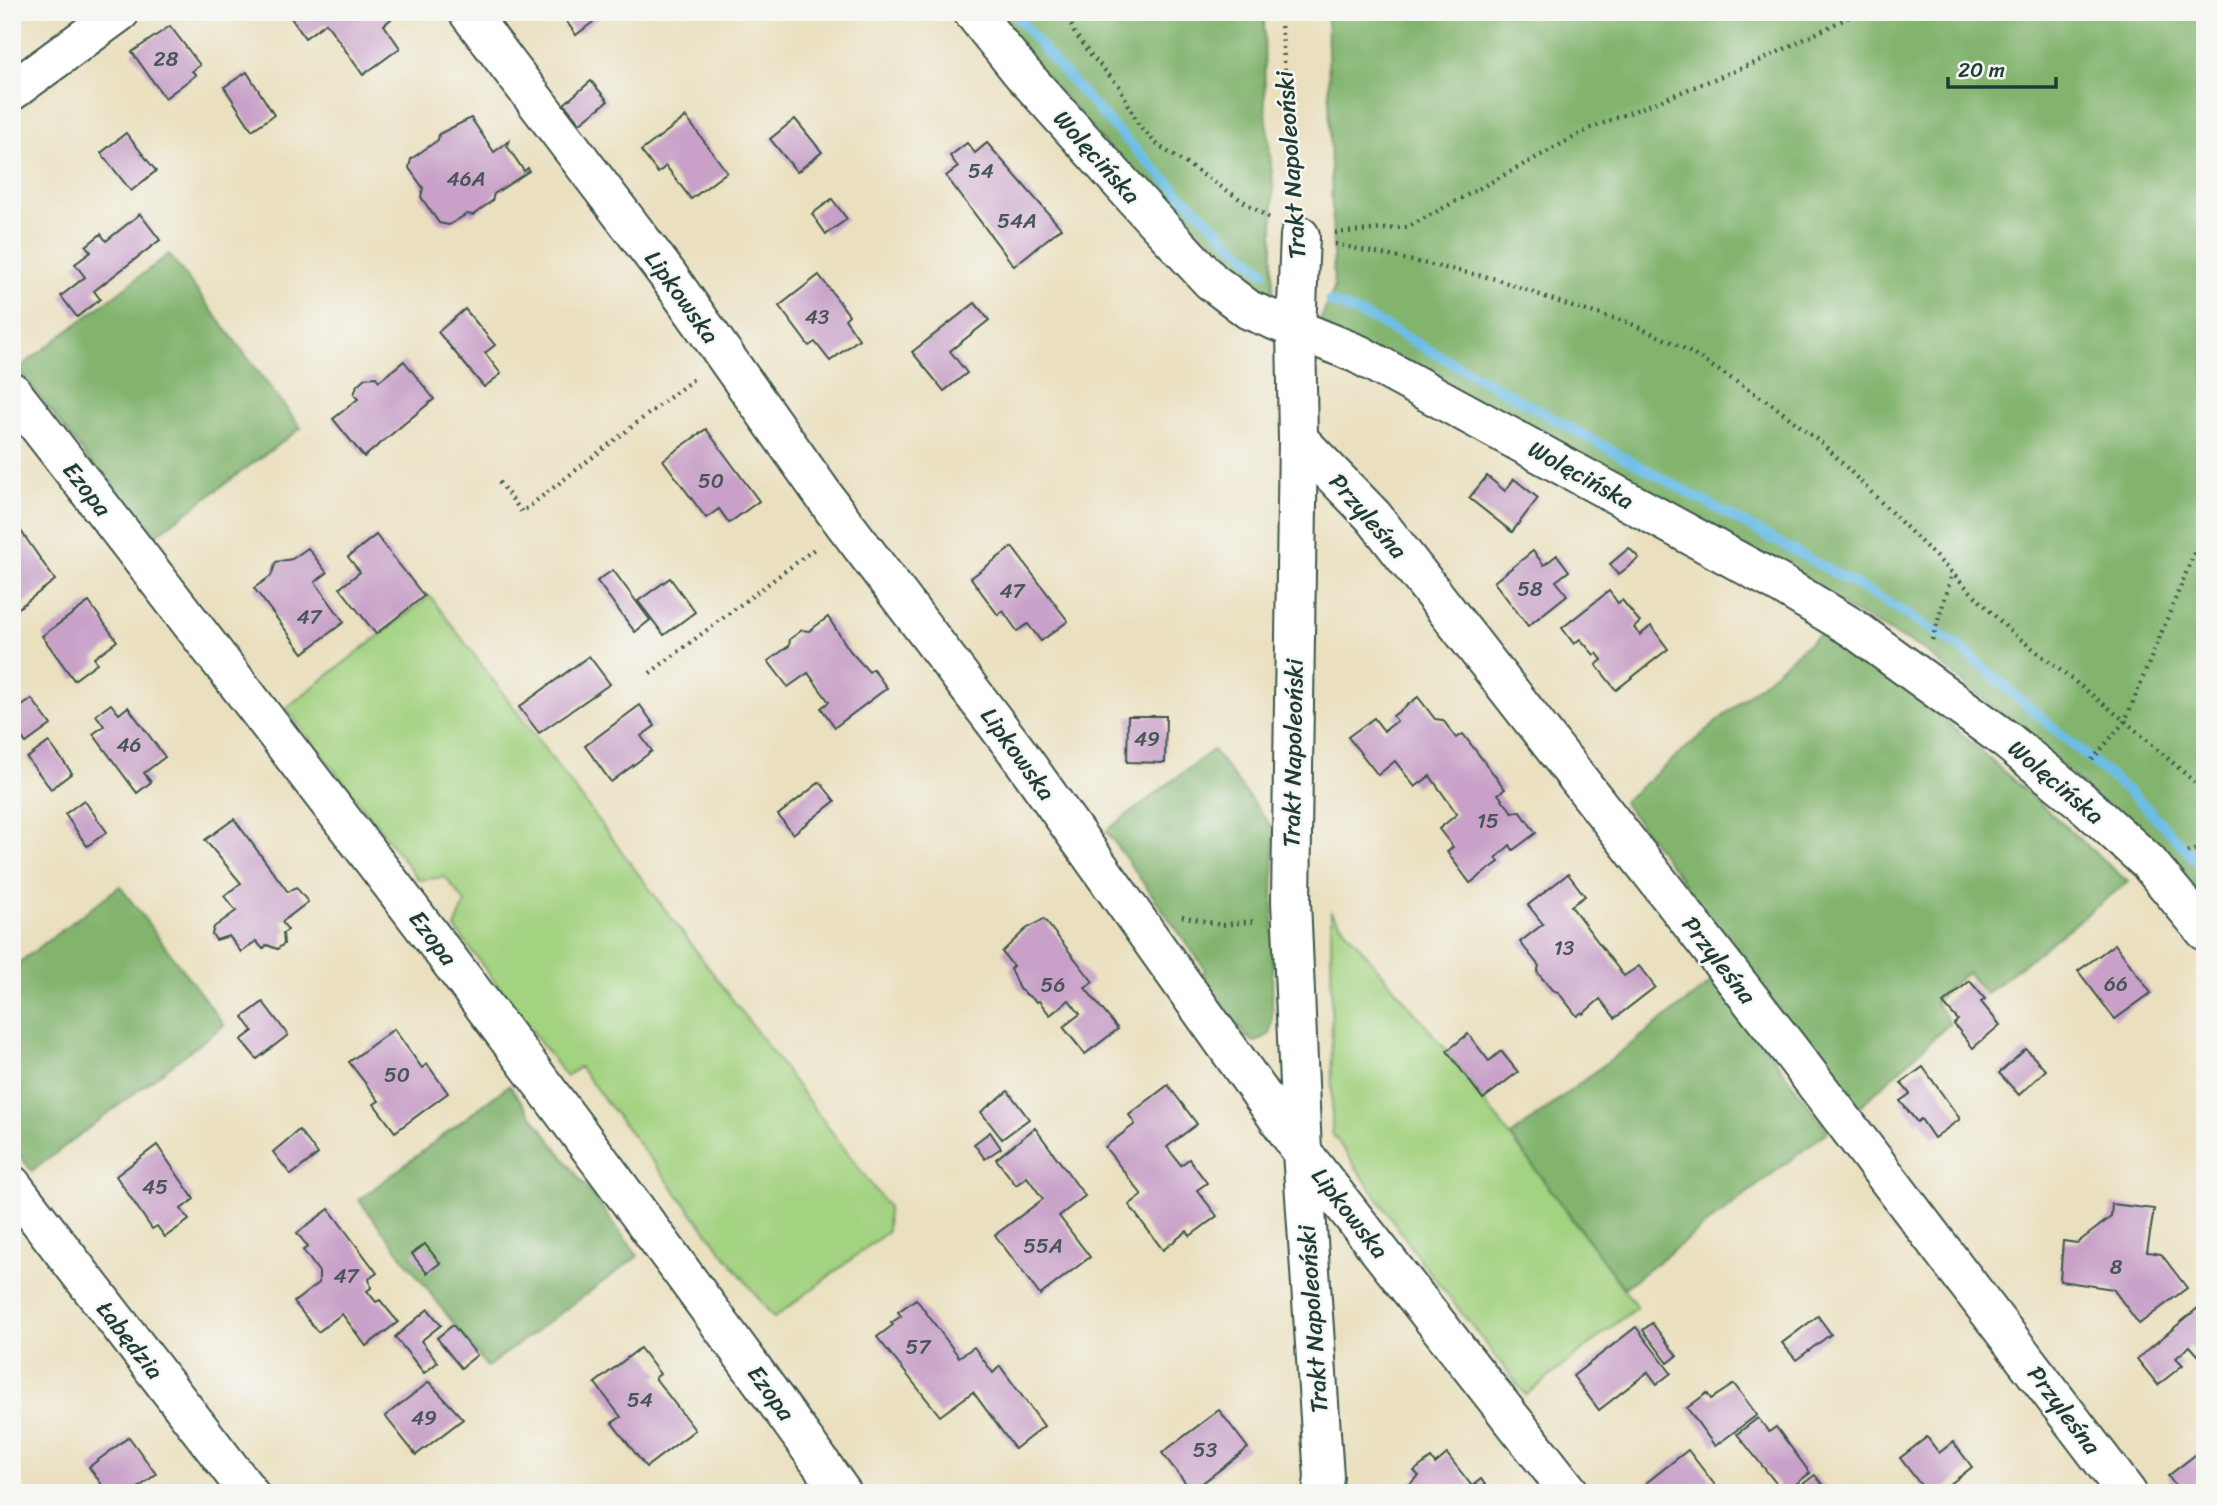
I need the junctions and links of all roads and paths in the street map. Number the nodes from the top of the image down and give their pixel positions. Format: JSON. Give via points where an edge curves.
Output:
{"nodes":[{"id":1,"x":120,"y":12,"type":"edge"},
{"id":2,"x":468,"y":12,"type":"edge"},
{"id":3,"x":973,"y":12,"type":"edge"},
{"id":4,"x":1066,"y":12,"type":"edge"},
{"id":5,"x":1280,"y":12,"type":"edge"},
{"id":6,"x":1859,"y":12,"type":"edge"},
{"id":7,"x":12,"y":91,"type":"edge"},
{"id":8,"x":1300,"y":236,"type":"junction"},
{"id":9,"x":1296,"y":331,"type":"junction"},
{"id":10,"x":725,"y":356,"type":"junction"},
{"id":11,"x":12,"y":392,"type":"edge"},
{"id":12,"x":1298,"y":439,"type":"junction"},
{"id":13,"x":499,"y":482,"type":"dead end"},
{"id":14,"x":846,"y":525,"type":"junction"},
{"id":15,"x":2205,"y":527,"type":"edge"},
{"id":16,"x":1952,"y":574,"type":"junction"},
{"id":17,"x":650,"y":673,"type":"dead end"},
{"id":18,"x":1920,"y":676,"type":"junction"},
{"id":19,"x":2126,"y":721,"type":"junction"},
{"id":20,"x":2067,"y":789,"type":"junction"},
{"id":21,"x":2205,"y":791,"type":"edge"},
{"id":22,"x":1291,"y":901,"type":"junction"},
{"id":23,"x":1176,"y":915,"type":"dead end"},
{"id":24,"x":2205,"y":931,"type":"edge"},
{"id":25,"x":1302,"y":1152,"type":"junction"},
{"id":26,"x":12,"y":1185,"type":"edge"},
{"id":27,"x":249,"y":1493,"type":"edge"},
{"id":28,"x":842,"y":1493,"type":"edge"},
{"id":29,"x":1322,"y":1493,"type":"edge"},
{"id":30,"x":1570,"y":1493,"type":"edge"},
{"id":31,"x":2127,"y":1493,"type":"edge"}],
"edges":[{"from":1,"to":7,"type":"street"},
{"from":2,"to":10,"type":"street","name":"Lipkowska"},
{"from":3,"to":9,"type":"street","name":"Wolęcińska","via":[[1022,73],[1211,281],[1249,310]]},
{"from":4,"to":8,"type":"path","via":[[1074,32],[1119,86],[1140,127],[1159,146]]},
{"from":5,"to":8,"type":"path","name":"Trakt Napoleoński"},
{"from":6,"to":8,"type":"path","via":[[1762,60],[1591,128],[1408,228]]},
{"from":8,"to":9,"type":"street","name":"Trakt Napoleoński"},
{"from":8,"to":16,"type":"path","via":[[1496,279],[1626,322],[1680,346],[1773,405],[1824,445]]},
{"from":9,"to":12,"type":"street","name":"Trakt Napoleoński"},
{"from":9,"to":18,"type":"street","name":"Wolęcińska","via":[[1358,354],[1782,585]]},
{"from":10,"to":13,"type":"path","via":[[522,512]]},
{"from":10,"to":14,"type":"street","name":"Lipkowska"},
{"from":11,"to":28,"type":"street","name":"Ezopa","via":[[430,935]]},
{"from":12,"to":22,"type":"street","name":"Trakt Napoleoński"},
{"from":12,"to":31,"type":"street","name":"Przyleśna","via":[[1373,516],[1789,1049]]},
{"from":14,"to":17,"type":"path"},
{"from":14,"to":25,"type":"street","name":"Lipkowska","via":[[1016,750]]},
{"from":15,"to":19,"type":"path"},
{"from":16,"to":18,"type":"path"},
{"from":16,"to":19,"type":"path","via":[[2009,630]]},
{"from":18,"to":20,"type":"street","name":"Wolęcińska"},
{"from":19,"to":20,"type":"path"},
{"from":19,"to":21,"type":"path"},
{"from":20,"to":24,"type":"street","name":"Wolęcińska","via":[[2148,862]]},
{"from":22,"to":23,"type":"path","via":[[1279,913],[1250,923],[1221,925]]},
{"from":22,"to":25,"type":"street","name":"Trakt Napoleoński"},
{"from":25,"to":29,"type":"street","name":"Trakt Napoleoński"},
{"from":25,"to":30,"type":"street","name":"Lipkowska"},
{"from":26,"to":27,"type":"street","name":"Łabędzia"}]}
